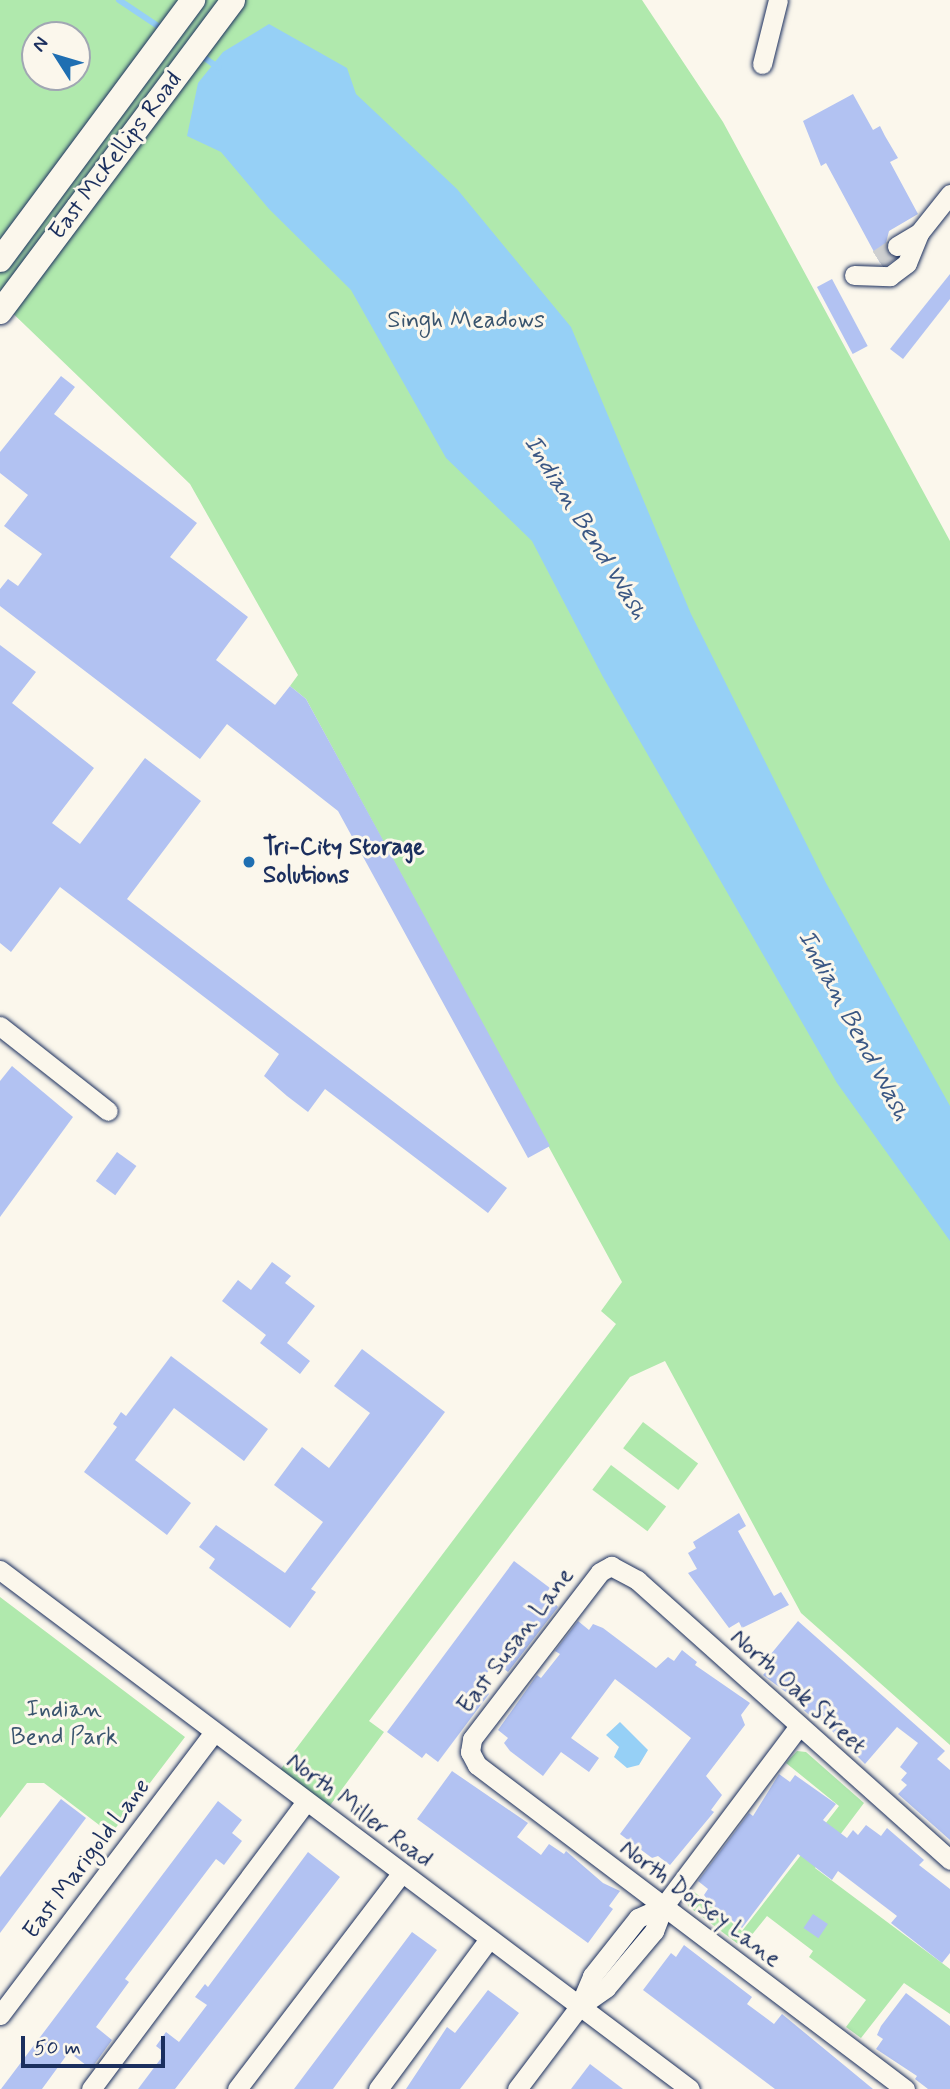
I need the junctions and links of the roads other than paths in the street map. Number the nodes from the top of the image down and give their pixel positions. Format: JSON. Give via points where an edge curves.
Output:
{"nodes":[{"id":1,"x":233,"y":0,"type":"edge"},
{"id":2,"x":778,"y":0,"type":"edge"},
{"id":3,"x":187,"y":8,"type":"edge"},
{"id":4,"x":762,"y":64,"type":"dead end"},
{"id":5,"x":950,"y":194,"type":"edge"},
{"id":6,"x":919,"y":233,"type":"junction"},
{"id":7,"x":897,"y":246,"type":"tunnel mouth"},
{"id":8,"x":878,"y":259,"type":"tunnel mouth"},
{"id":9,"x":0,"y":260,"type":"edge"},
{"id":10,"x":0,"y":312,"type":"edge"},
{"id":11,"x":0,"y":1026,"type":"edge"},
{"id":12,"x":108,"y":1111,"type":"dead end"},
{"id":13,"x":611,"y":1566,"type":"joint"},
{"id":14,"x":0,"y":1570,"type":"edge"},
{"id":15,"x":799,"y":1726,"type":"junction"},
{"id":16,"x":214,"y":1733,"type":"junction"},
{"id":17,"x":470,"y":1752,"type":"joint"},
{"id":18,"x":306,"y":1802,"type":"junction"},
{"id":19,"x":950,"y":1860,"type":"edge"},
{"id":20,"x":401,"y":1874,"type":"junction"},
{"id":21,"x":663,"y":1907,"type":"junction"},
{"id":22,"x":631,"y":1928,"type":"junction"},
{"id":23,"x":489,"y":1939,"type":"junction"},
{"id":24,"x":647,"y":1940,"type":"junction"},
{"id":25,"x":579,"y":2007,"type":"junction"},
{"id":26,"x":0,"y":2015,"type":"edge"},
{"id":27,"x":664,"y":2081,"type":"edge"},
{"id":28,"x":92,"y":2089,"type":"edge"},
{"id":29,"x":237,"y":2089,"type":"edge"},
{"id":30,"x":378,"y":2089,"type":"edge"},
{"id":31,"x":517,"y":2089,"type":"edge"},
{"id":32,"x":690,"y":2089,"type":"edge"},
{"id":33,"x":905,"y":2089,"type":"edge"}],
"edges":[{"from":1,"to":10,"type":"main road","name":"East McKellips Road"},
{"from":2,"to":4,"type":"street"},
{"from":3,"to":9,"type":"main road","name":"East McKellips Road"},
{"from":5,"to":6,"type":"street"},
{"from":6,"to":7,"type":"street"},
{"from":6,"to":8,"type":"street","via":[[907,263],[890,276],[849,278]]},
{"from":11,"to":12,"type":"street"},
{"from":13,"to":15,"type":"street","name":"North Oak Street","via":[[637,1580]]},
{"from":13,"to":17,"type":"street","name":"East Susan Lane","via":[[600,1572],[472,1739]]},
{"from":14,"to":16,"type":"street","name":"North Miller Road"},
{"from":15,"to":19,"type":"street","name":"North Oak Street"},
{"from":15,"to":21,"type":"street"},
{"from":16,"to":18,"type":"street","name":"North Miller Road"},
{"from":16,"to":26,"type":"street","name":"East Marigold Lane"},
{"from":17,"to":21,"type":"street","name":"North Dorsey Lane","via":[[477,1765]]},
{"from":18,"to":20,"type":"street","name":"North Miller Road"},
{"from":18,"to":28,"type":"street"},
{"from":20,"to":23,"type":"street","name":"North Miller Road"},
{"from":20,"to":29,"type":"street"},
{"from":21,"to":22,"type":"street","via":[[638,1919]]},
{"from":21,"to":24,"type":"street"},
{"from":21,"to":33,"type":"street","name":"North Dorsey Lane"},
{"from":22,"to":24,"type":"street"},
{"from":22,"to":25,"type":"street","via":[[592,1976]]},
{"from":23,"to":25,"type":"street","name":"North Miller Road"},
{"from":23,"to":30,"type":"street"},
{"from":24,"to":25,"type":"street","via":[[606,1988]]},
{"from":25,"to":27,"type":"street","name":"North Miller Road"},
{"from":25,"to":31,"type":"street"},
{"from":27,"to":32,"type":"street","name":"North Miller Road"}]}
